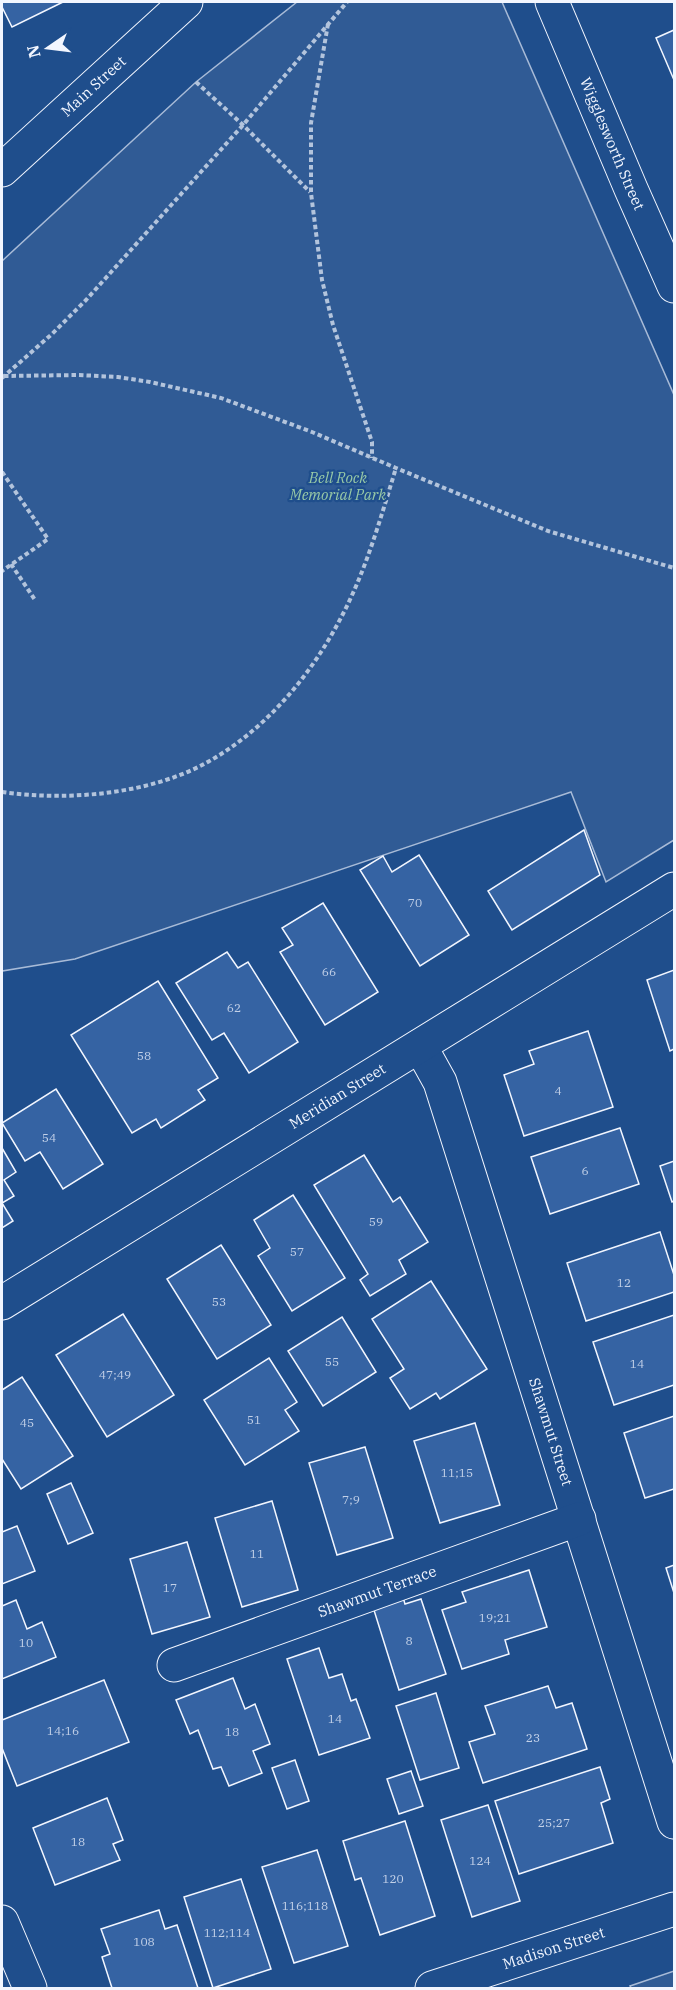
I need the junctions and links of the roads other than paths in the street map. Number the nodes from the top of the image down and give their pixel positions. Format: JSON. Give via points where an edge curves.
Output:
{"nodes":[{"id":1,"x":186,"y":2,"type":"edge"},
{"id":2,"x":552,"y":2,"type":"edge"},
{"id":3,"x":2,"y":170,"type":"edge"},
{"id":4,"x":675,"y":286,"type":"edge"},
{"id":5,"x":675,"y":889,"type":"edge"},
{"id":6,"x":420,"y":1046,"type":"junction"},
{"id":7,"x":2,"y":1303,"type":"edge"},
{"id":8,"x":579,"y":1519,"type":"junction"},
{"id":9,"x":174,"y":1665,"type":"dead end"},
{"id":10,"x":675,"y":1822,"type":"edge"},
{"id":11,"x":675,"y":1909,"type":"edge"},
{"id":12,"x":2,"y":1922,"type":"edge"},
{"id":13,"x":30,"y":1989,"type":"edge"},
{"id":14,"x":432,"y":1989,"type":"edge"}],
"edges":[{"from":1,"to":3,"type":"street","name":"Main Street"},
{"from":2,"to":4,"type":"street","name":"Wigglesworth Street"},
{"from":5,"to":6,"type":"street","name":"Meridian Street"},
{"from":6,"to":7,"type":"street","name":"Meridian Street"},
{"from":6,"to":8,"type":"street","name":"Shawmut Street","via":[[440,1082]]},
{"from":8,"to":9,"type":"street","name":"Shawmut Terrace"},
{"from":8,"to":10,"type":"street","name":"Shawmut Street"},
{"from":11,"to":14,"type":"street","name":"Madison Street"},
{"from":12,"to":13,"type":"street"}]}
